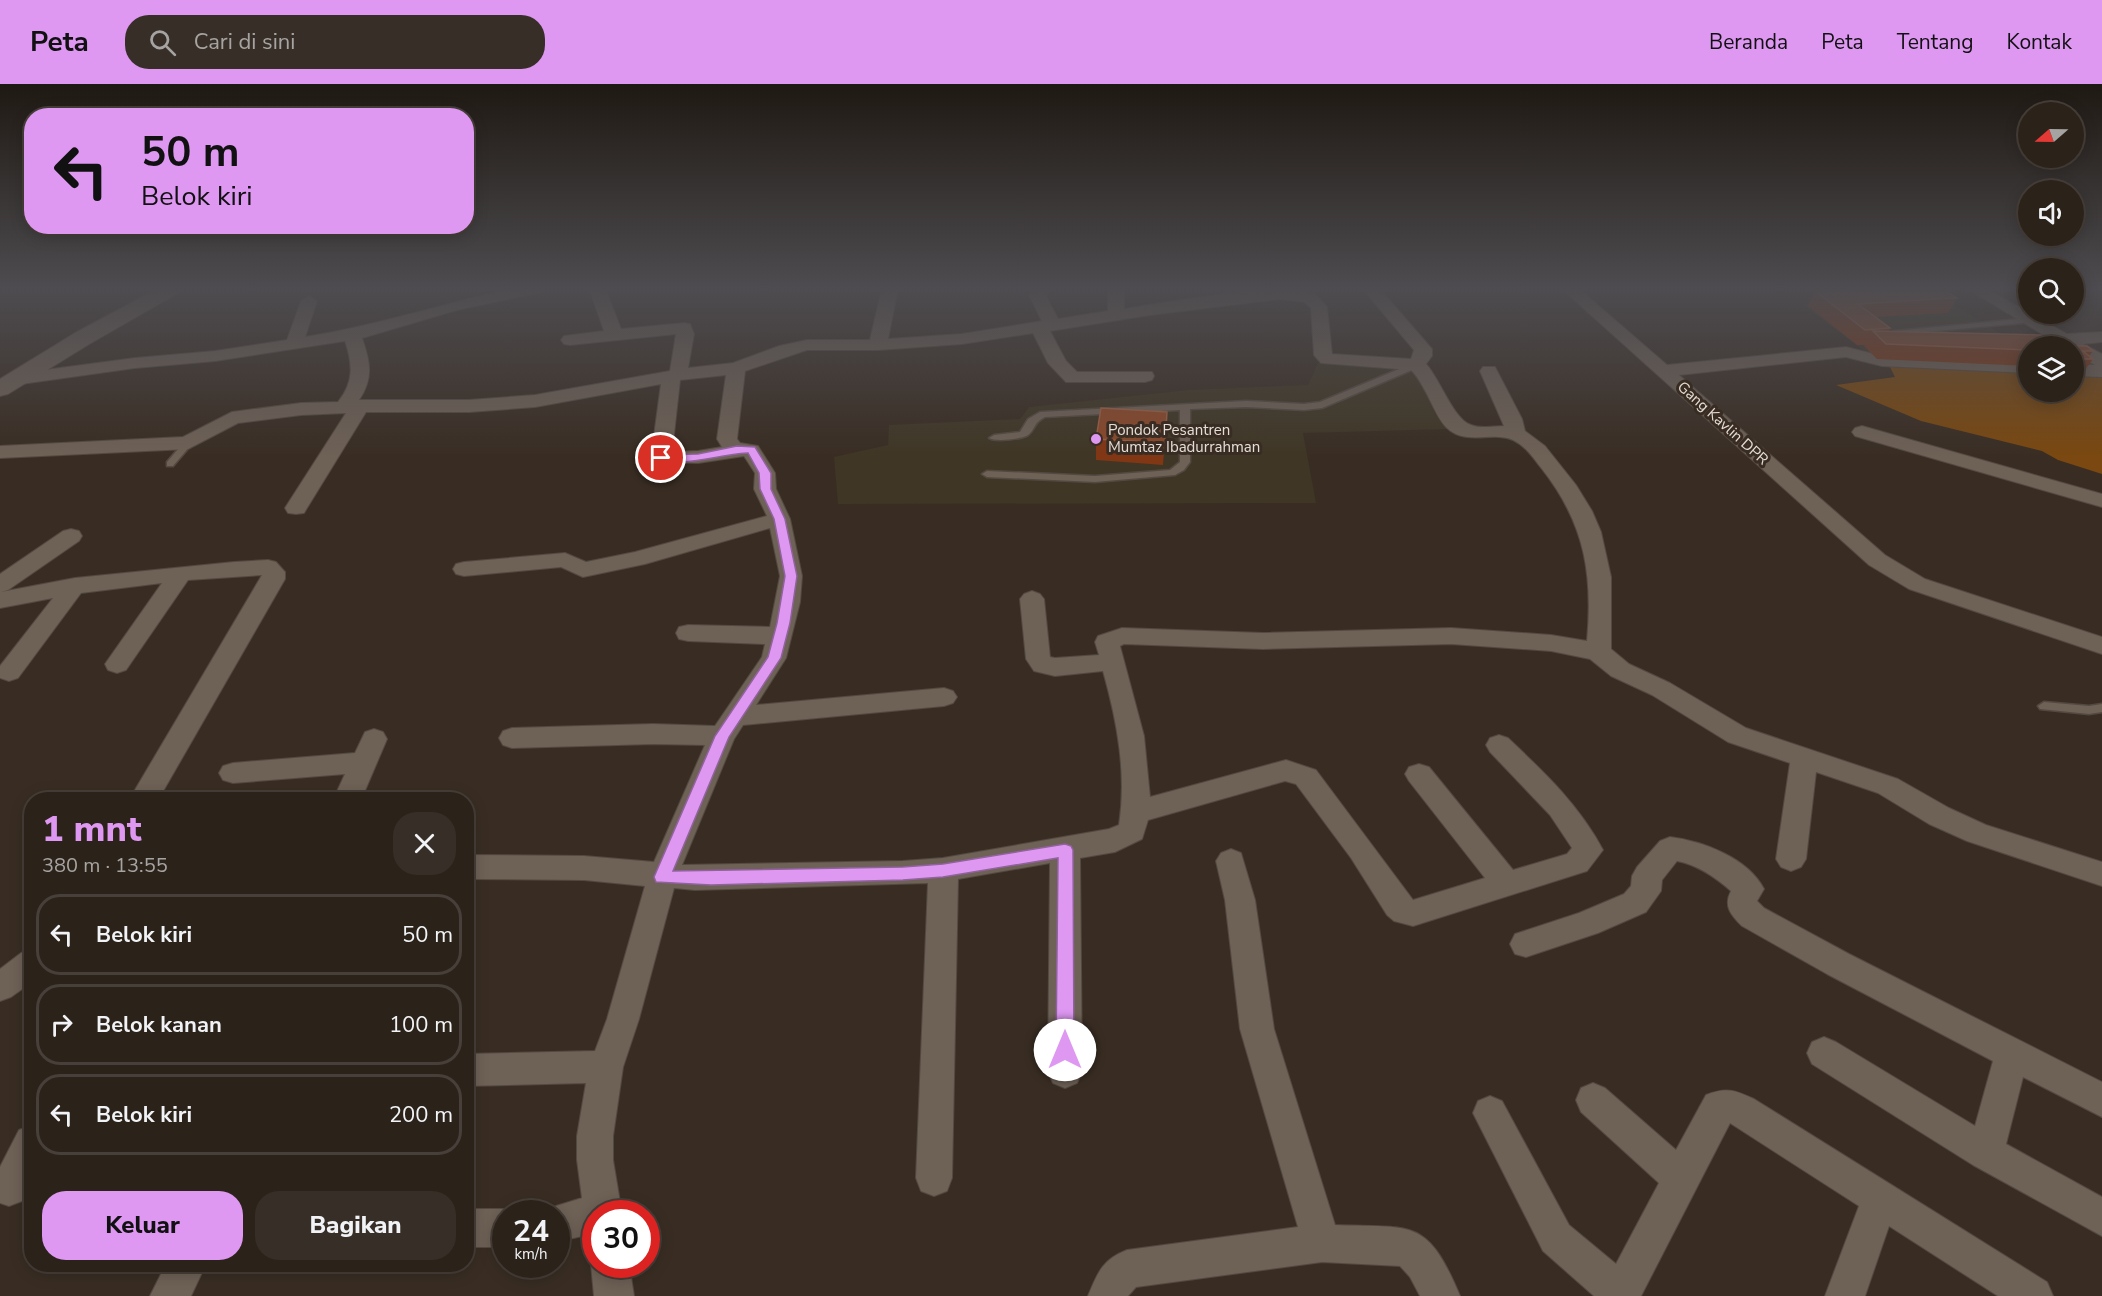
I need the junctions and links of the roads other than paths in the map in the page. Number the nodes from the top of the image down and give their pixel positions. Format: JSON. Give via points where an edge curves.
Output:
{"nodes":[{"id":1,"x":60,"y":345,"type":"edge"},
{"id":2,"x":70,"y":345,"type":"edge"},
{"id":3,"x":290,"y":345,"type":"edge"},
{"id":4,"x":355,"y":345,"type":"edge"},
{"id":5,"x":682,"y":345,"type":"edge"},
{"id":6,"x":878,"y":345,"type":"joint"},
{"id":7,"x":884,"y":345,"type":"edge"},
{"id":8,"x":1053,"y":345,"type":"edge"},
{"id":9,"x":1322,"y":345,"type":"edge"},
{"id":10,"x":1419,"y":345,"type":"edge"},
{"id":11,"x":1634,"y":345,"type":"edge"},
{"id":12,"x":2084,"y":351,"type":"edge"},
{"id":13,"x":2102,"y":362,"type":"edge"},
{"id":14,"x":1416,"y":365,"type":"junction"},
{"id":15,"x":736,"y":368,"type":"junction"},
{"id":16,"x":2018,"y":368,"type":"edge"},
{"id":17,"x":2084,"y":370,"type":"edge"},
{"id":18,"x":1489,"y":371,"type":"dead end"},
{"id":19,"x":1665,"y":371,"type":"junction"},
{"id":20,"x":2102,"y":371,"type":"edge"},
{"id":21,"x":675,"y":376,"type":"junction"},
{"id":22,"x":1145,"y":376,"type":"dead end"},
{"id":23,"x":5,"y":380,"type":"edge"},
{"id":24,"x":351,"y":407,"type":"junction"},
{"id":25,"x":1185,"y":407,"type":"junction"},
{"id":26,"x":1862,"y":432,"type":"dead end"},
{"id":27,"x":1516,"y":434,"type":"junction"},
{"id":28,"x":994,"y":438,"type":"dead end"},
{"id":29,"x":188,"y":443,"type":"junction"},
{"id":30,"x":737,"y":450,"type":"junction"},
{"id":31,"x":0,"y":452,"type":"edge"},
{"id":32,"x":170,"y":464,"type":"dead end"},
{"id":33,"x":987,"y":474,"type":"dead end"},
{"id":34,"x":2102,"y":501,"type":"edge"},
{"id":35,"x":296,"y":508,"type":"dead end"},
{"id":36,"x":780,"y":519,"type":"junction"},
{"id":37,"x":71,"y":536,"type":"dead end"},
{"id":38,"x":464,"y":569,"type":"dead end"},
{"id":39,"x":182,"y":573,"type":"junction"},
{"id":40,"x":0,"y":585,"type":"edge"},
{"id":41,"x":75,"y":585,"type":"junction"},
{"id":42,"x":1032,"y":599,"type":"dead end"},
{"id":43,"x":0,"y":600,"type":"edge"},
{"id":44,"x":688,"y":633,"type":"dead end"},
{"id":45,"x":780,"y":636,"type":"junction"},
{"id":46,"x":2102,"y":646,"type":"edge"},
{"id":47,"x":1598,"y":652,"type":"junction"},
{"id":48,"x":1113,"y":662,"type":"junction"},
{"id":49,"x":117,"y":664,"type":"dead end"},
{"id":50,"x":9,"y":672,"type":"dead end"},
{"id":51,"x":944,"y":697,"type":"dead end"},
{"id":52,"x":2044,"y":706,"type":"dead end"},
{"id":53,"x":2102,"y":708,"type":"edge"},
{"id":54,"x":728,"y":726,"type":"junction"},
{"id":55,"x":512,"y":738,"type":"dead end"},
{"id":56,"x":1499,"y":745,"type":"dead end"},
{"id":57,"x":1804,"y":757,"type":"junction"},
{"id":58,"x":233,"y":772,"type":"dead end"},
{"id":59,"x":1419,"y":774,"type":"dead end"},
{"id":60,"x":148,"y":792,"type":"edge"},
{"id":61,"x":350,"y":792,"type":"edge"},
{"id":62,"x":1136,"y":812,"type":"junction"},
{"id":63,"x":1065,"y":850,"type":"junction"},
{"id":64,"x":1791,"y":859,"type":"dead end"},
{"id":65,"x":1231,"y":861,"type":"dead end"},
{"id":66,"x":474,"y":867,"type":"edge"},
{"id":67,"x":943,"y":870,"type":"junction"},
{"id":68,"x":2102,"y":874,"type":"edge"},
{"id":69,"x":662,"y":877,"type":"junction"},
{"id":70,"x":1508,"y":884,"type":"junction"},
{"id":71,"x":1526,"y":944,"type":"dead end"},
{"id":72,"x":24,"y":969,"type":"edge"},
{"id":73,"x":0,"y":987,"type":"edge"},
{"id":74,"x":1824,"y":1053,"type":"dead end"},
{"id":75,"x":2012,"y":1055,"type":"junction"},
{"id":76,"x":606,"y":1067,"type":"junction"},
{"id":77,"x":474,"y":1070,"type":"edge"},
{"id":78,"x":1065,"y":1072,"type":"dead end"},
{"id":79,"x":1593,"y":1100,"type":"dead end"},
{"id":80,"x":2102,"y":1100,"type":"edge"},
{"id":81,"x":1490,"y":1113,"type":"dead end"},
{"id":82,"x":1986,"y":1152,"type":"junction"},
{"id":83,"x":24,"y":1163,"type":"edge"},
{"id":84,"x":934,"y":1178,"type":"dead end"},
{"id":85,"x":1681,"y":1178,"type":"junction"},
{"id":86,"x":14,"y":1189,"type":"edge"},
{"id":87,"x":599,"y":1200,"type":"edge"},
{"id":88,"x":1880,"y":1200,"type":"junction"},
{"id":89,"x":2102,"y":1217,"type":"edge"},
{"id":90,"x":474,"y":1228,"type":"edge"},
{"id":91,"x":492,"y":1228,"type":"edge"},
{"id":92,"x":1322,"y":1244,"type":"junction"},
{"id":93,"x":183,"y":1272,"type":"edge"},
{"id":94,"x":612,"y":1278,"type":"edge"},
{"id":95,"x":1621,"y":1295,"type":"edge"},
{"id":96,"x":170,"y":1296,"type":"edge"},
{"id":97,"x":614,"y":1296,"type":"edge"},
{"id":98,"x":1108,"y":1296,"type":"edge"},
{"id":99,"x":1440,"y":1296,"type":"edge"},
{"id":100,"x":1845,"y":1296,"type":"edge"},
{"id":101,"x":2033,"y":1296,"type":"edge"}],
"edges":[{"from":1,"to":23,"type":"street"},
{"from":2,"to":23,"type":"street"},
{"from":3,"to":23,"type":"street"},
{"from":4,"to":24,"type":"street","via":[[363,375]]},
{"from":5,"to":21,"type":"street"},
{"from":6,"to":7,"type":"street"},
{"from":6,"to":15,"type":"street","via":[[807,345]]},
{"from":8,"to":22,"type":"street","via":[[1060,367],[1073,378]]},
{"from":9,"to":14,"type":"street","via":[[1327,359]]},
{"from":10,"to":14,"type":"street","via":[[1423,356]]},
{"from":11,"to":19,"type":"street","name":"Gang Kavlin DPR"},
{"from":12,"to":13,"type":"street"},
{"from":14,"to":25,"type":"lane","via":[[1322,405]]},
{"from":14,"to":27,"type":"street","via":[[1460,429],[1471,433]]},
{"from":15,"to":21,"type":"street"},
{"from":15,"to":30,"type":"street","via":[[726,435]]},
{"from":16,"to":19,"type":"street","via":[[1882,361],[1846,352]]},
{"from":17,"to":20,"type":"street"},
{"from":18,"to":27,"type":"street"},
{"from":19,"to":46,"type":"street","name":"Gang Kavlin DPR","via":[[1877,560],[1917,584]]},
{"from":21,"to":24,"type":"street","via":[[535,401]]},
{"from":21,"to":30,"type":"street","via":[[661,458],[698,458]]},
{"from":24,"to":29,"type":"street","via":[[232,418]]},
{"from":24,"to":35,"type":"street","via":[[353,420]]},
{"from":25,"to":28,"type":"lane","via":[[1043,414],[1031,421],[1023,434]]},
{"from":25,"to":33,"type":"lane","via":[[1185,462],[1172,473],[1095,479]]},
{"from":26,"to":34,"type":"street"},
{"from":27,"to":47,"type":"street","via":[[1564,482],[1595,544],[1602,606]]},
{"from":29,"to":31,"type":"street"},
{"from":29,"to":32,"type":"lane"},
{"from":30,"to":36,"type":"street","via":[[751,450],[765,473],[765,489]]},
{"from":36,"to":38,"type":"street","via":[[583,570],[565,560]]},
{"from":36,"to":45,"type":"street","via":[[791,576]]},
{"from":37,"to":40,"type":"street"},
{"from":39,"to":41,"type":"street"},
{"from":39,"to":49,"type":"street"},
{"from":39,"to":60,"type":"street","via":[[268,567],[274,572]]},
{"from":41,"to":43,"type":"street"},
{"from":41,"to":50,"type":"street"},
{"from":42,"to":48,"type":"street","via":[[1038,658],[1043,665]]},
{"from":44,"to":45,"type":"street"},
{"from":45,"to":54,"type":"street","via":[[774,658]]},
{"from":47,"to":48,"type":"street","via":[[1551,643],[1451,636],[1263,641],[1122,636],[1107,642]]},
{"from":47,"to":57,"type":"street","via":[[1620,669],[1737,735]]},
{"from":48,"to":62,"type":"street","via":[[1132,734]]},
{"from":51,"to":54,"type":"street"},
{"from":52,"to":53,"type":"lane"},
{"from":54,"to":55,"type":"street","via":[[653,734]]},
{"from":54,"to":69,"type":"street"},
{"from":56,"to":70,"type":"street","via":[[1562,809],[1588,850],[1577,863]]},
{"from":57,"to":64,"type":"street"},
{"from":57,"to":68,"type":"street","via":[[1888,786],[1977,833]]},
{"from":58,"to":61,"type":"street","via":[[368,750]]},
{"from":59,"to":70,"type":"street"},
{"from":62,"to":63,"type":"street","via":[[1132,831],[1115,840]]},
{"from":62,"to":70,"type":"street","via":[[1294,771],[1306,777],[1404,912],[1413,913]]},
{"from":63,"to":67,"type":"street"},
{"from":63,"to":78,"type":"street"},
{"from":65,"to":92,"type":"street","via":[[1257,1029]]},
{"from":66,"to":69,"type":"street","via":[[584,868]]},
{"from":67,"to":69,"type":"street"},
{"from":67,"to":84,"type":"street"},
{"from":69,"to":76,"type":"street"},
{"from":71,"to":75,"type":"street","via":[[1635,903],[1646,891],[1647,876],[1660,860],[1670,849],[1683,849],[1739,879],[1749,889],[1742,899],[1743,909],[1753,917]]},
{"from":72,"to":73,"type":"street"},
{"from":74,"to":82,"type":"street"},
{"from":75,"to":80,"type":"street"},
{"from":75,"to":82,"type":"street"},
{"from":76,"to":77,"type":"street"},
{"from":76,"to":87,"type":"street","via":[[595,1136]]},
{"from":79,"to":85,"type":"street"},
{"from":81,"to":95,"type":"street","via":[[1556,1238]]},
{"from":82,"to":89,"type":"street"},
{"from":83,"to":86,"type":"street"},
{"from":85,"to":88,"type":"street","via":[[1718,1107],[1724,1105],[1743,1111]]},
{"from":85,"to":95,"type":"street"},
{"from":88,"to":100,"type":"street"},
{"from":88,"to":101,"type":"street"},
{"from":90,"to":91,"type":"street"},
{"from":92,"to":98,"type":"street","via":[[1127,1269],[1115,1280]]},
{"from":92,"to":99,"type":"street","via":[[1408,1246],[1424,1263]]},
{"from":93,"to":96,"type":"street"},
{"from":94,"to":97,"type":"street"}]}
